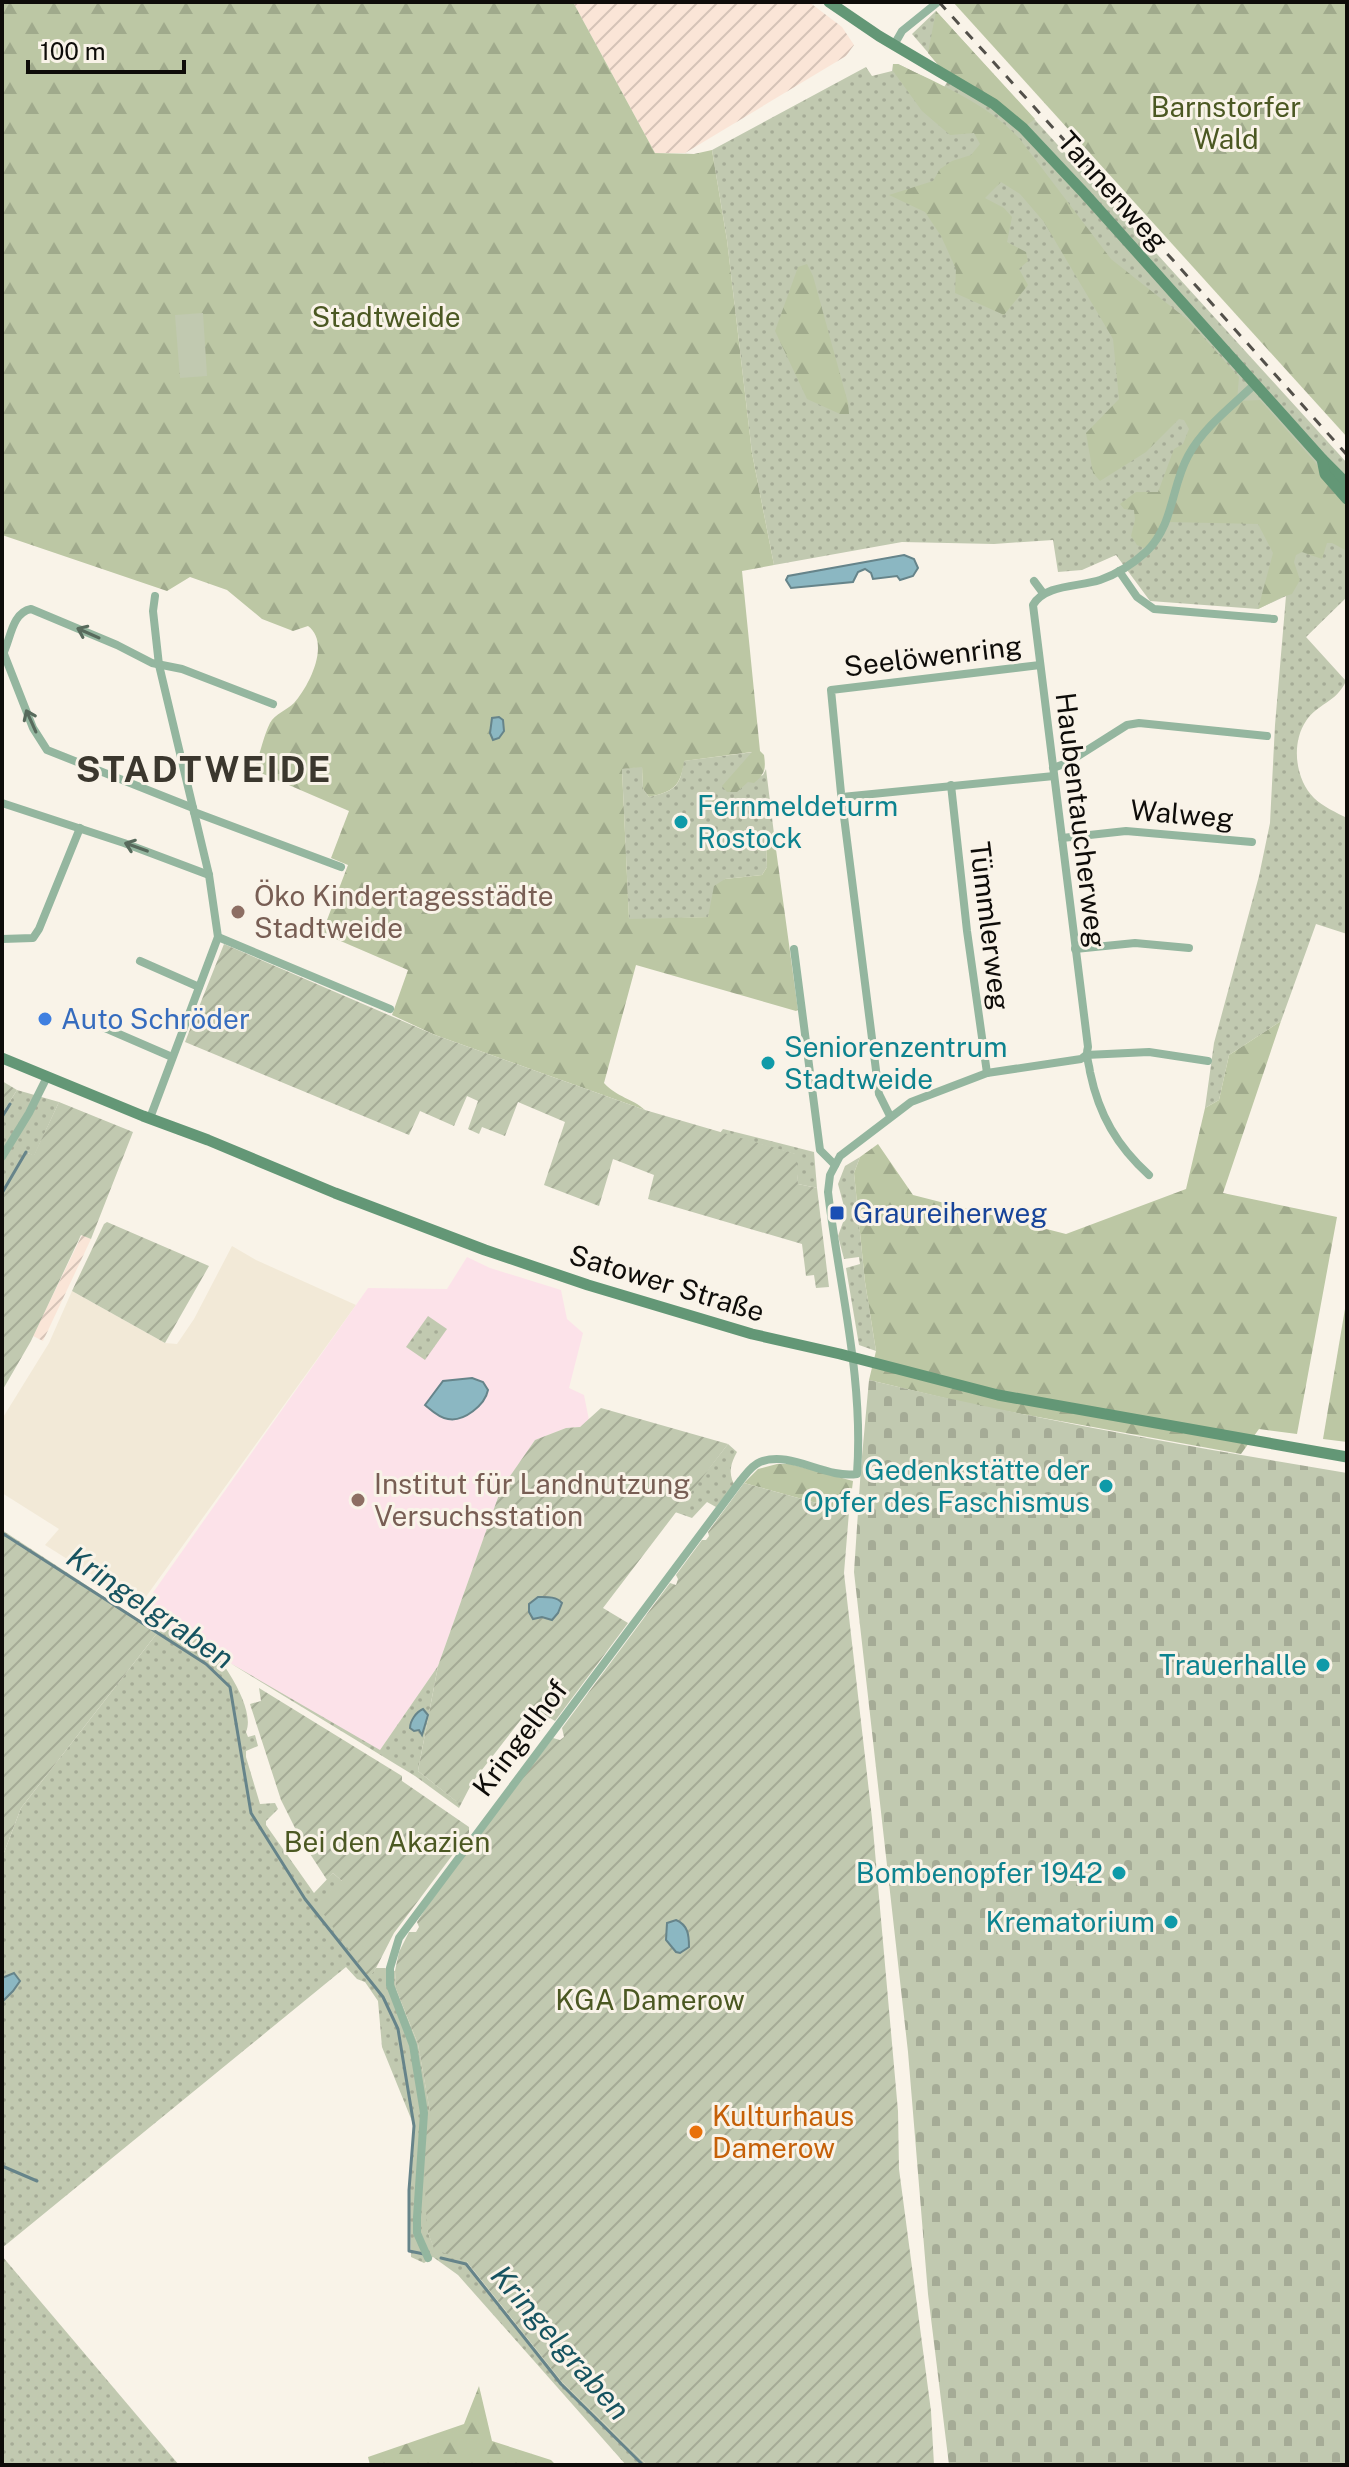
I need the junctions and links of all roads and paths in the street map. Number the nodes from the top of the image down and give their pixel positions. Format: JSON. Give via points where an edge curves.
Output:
{"nodes":[{"id":1,"x":829,"y":2,"type":"edge"},
{"id":2,"x":938,"y":2,"type":"edge"},
{"id":3,"x":894,"y":45,"type":"junction"},
{"id":4,"x":1255,"y":384,"type":"junction"},
{"id":5,"x":1322,"y":459,"type":"junction"},
{"id":6,"x":1347,"y":484,"type":"edge"},
{"id":7,"x":1347,"y":499,"type":"edge"},
{"id":8,"x":1119,"y":571,"type":"junction"},
{"id":9,"x":1034,"y":581,"type":"dead end"},
{"id":10,"x":1043,"y":593,"type":"junction"},
{"id":11,"x":155,"y":596,"type":"dead end"},
{"id":12,"x":1274,"y":619,"type":"dead end"},
{"id":13,"x":3,"y":655,"type":"edge"},
{"id":14,"x":159,"y":665,"type":"junction"},
{"id":15,"x":1040,"y":665,"type":"junction"},
{"id":16,"x":273,"y":704,"type":"dead end"},
{"id":17,"x":1267,"y":736,"type":"dead end"},
{"id":18,"x":1054,"y":772,"type":"junction"},
{"id":19,"x":951,"y":785,"type":"junction"},
{"id":20,"x":842,"y":797,"type":"junction"},
{"id":21,"x":2,"y":803,"type":"edge"},
{"id":22,"x":193,"y":810,"type":"junction"},
{"id":23,"x":80,"y":828,"type":"junction"},
{"id":24,"x":1062,"y":838,"type":"junction"},
{"id":25,"x":1252,"y":842,"type":"dead end"},
{"id":26,"x":341,"y":867,"type":"dead end"},
{"id":27,"x":209,"y":875,"type":"junction"},
{"id":28,"x":218,"y":937,"type":"junction"},
{"id":29,"x":2,"y":939,"type":"edge"},
{"id":30,"x":1189,"y":948,"type":"dead end"},
{"id":31,"x":794,"y":949,"type":"dead end"},
{"id":32,"x":1075,"y":949,"type":"junction"},
{"id":33,"x":140,"y":961,"type":"dead end"},
{"id":34,"x":199,"y":987,"type":"junction"},
{"id":35,"x":390,"y":1009,"type":"dead end"},
{"id":36,"x":105,"y":1028,"type":"dead end"},
{"id":37,"x":1086,"y":1055,"type":"junction"},
{"id":38,"x":172,"y":1057,"type":"junction"},
{"id":39,"x":2,"y":1058,"type":"edge"},
{"id":40,"x":1208,"y":1061,"type":"dead end"},
{"id":41,"x":987,"y":1073,"type":"junction"},
{"id":42,"x":47,"y":1077,"type":"junction"},
{"id":43,"x":890,"y":1116,"type":"junction"},
{"id":44,"x":150,"y":1118,"type":"junction"},
{"id":45,"x":2,"y":1157,"type":"edge"},
{"id":46,"x":835,"y":1165,"type":"junction"},
{"id":47,"x":1149,"y":1175,"type":"dead end"},
{"id":48,"x":853,"y":1357,"type":"junction"},
{"id":49,"x":1347,"y":1457,"type":"edge"},
{"id":50,"x":428,"y":2258,"type":"dead end"}],
"edges":[{"from":1,"to":3,"type":"main road","name":"Tannenweg"},
{"from":2,"to":3,"type":"street","via":[[902,31]]},
{"from":3,"to":4,"type":"main road","name":"Tannenweg","via":[[994,104],[1023,128]]},
{"from":4,"to":5,"type":"main road","name":"Tannenweg"},
{"from":4,"to":8,"type":"street","via":[[1199,439],[1181,473],[1168,522],[1148,550]]},
{"from":5,"to":6,"type":"main road","name":"Tannenweg"},
{"from":5,"to":7,"type":"main road","name":"Tannenweg","via":[[1325,474]]},
{"from":8,"to":10,"type":"street"},
{"from":8,"to":12,"type":"street","via":[[1137,597],[1154,609]]},
{"from":9,"to":10,"type":"street"},
{"from":10,"to":15,"type":"street","name":"Haubentaucherweg","via":[[1033,605]]},
{"from":11,"to":14,"type":"street"},
{"from":14,"to":13,"type":"street","one_way":true,"via":[[31,609],[18,616]]},
{"from":22,"to":13,"type":"street","one_way":true,"via":[[47,750]]},
{"from":14,"to":16,"type":"street"},
{"from":14,"to":22,"type":"street"},
{"from":15,"to":18,"type":"street","name":"Haubentaucherweg"},
{"from":15,"to":20,"type":"street","name":"Seelöwenring","via":[[831,690]]},
{"from":17,"to":18,"type":"street","via":[[1127,725]]},
{"from":18,"to":19,"type":"street"},
{"from":18,"to":24,"type":"street","name":"Haubentaucherweg"},
{"from":19,"to":20,"type":"street"},
{"from":19,"to":41,"type":"street","name":"Tümmlerweg"},
{"from":20,"to":43,"type":"street","name":"Seelöwenring","via":[[879,1094]]},
{"from":21,"to":23,"type":"street"},
{"from":22,"to":26,"type":"street"},
{"from":22,"to":27,"type":"street"},
{"from":27,"to":23,"type":"street","one_way":true},
{"from":23,"to":29,"type":"street","via":[[33,938]]},
{"from":24,"to":25,"type":"street","name":"Walweg","via":[[1126,831]]},
{"from":24,"to":32,"type":"street","name":"Haubentaucherweg"},
{"from":27,"to":28,"type":"street"},
{"from":28,"to":34,"type":"street"},
{"from":28,"to":35,"type":"street"},
{"from":30,"to":32,"type":"street","via":[[1135,943]]},
{"from":31,"to":46,"type":"street","via":[[820,1150]]},
{"from":32,"to":37,"type":"street","name":"Haubentaucherweg"},
{"from":33,"to":34,"type":"street"},
{"from":34,"to":38,"type":"street"},
{"from":36,"to":38,"type":"street"},
{"from":37,"to":40,"type":"street","via":[[1149,1052]]},
{"from":37,"to":41,"type":"street"},
{"from":37,"to":47,"type":"street","name":"Haubentaucherweg","via":[[1108,1125]]},
{"from":38,"to":44,"type":"street"},
{"from":39,"to":42,"type":"main road","name":"Satower Straße"},
{"from":41,"to":43,"type":"street","via":[[924,1096]]},
{"from":42,"to":44,"type":"main road","name":"Satower Straße"},
{"from":42,"to":45,"type":"street"},
{"from":43,"to":46,"type":"street"},
{"from":44,"to":48,"type":"main road","name":"Satower Straße","via":[[553,1273],[752,1334]]},
{"from":46,"to":48,"type":"street","via":[[828,1192]]},
{"from":48,"to":49,"type":"main road","name":"Satower Straße","via":[[998,1395]]},
{"from":48,"to":50,"type":"street","name":"Kringelhof","via":[[857,1474],[834,1474],[786,1460],[753,1467],[399,1938],[390,1985],[413,2045],[424,2113],[417,2233]]}]}
